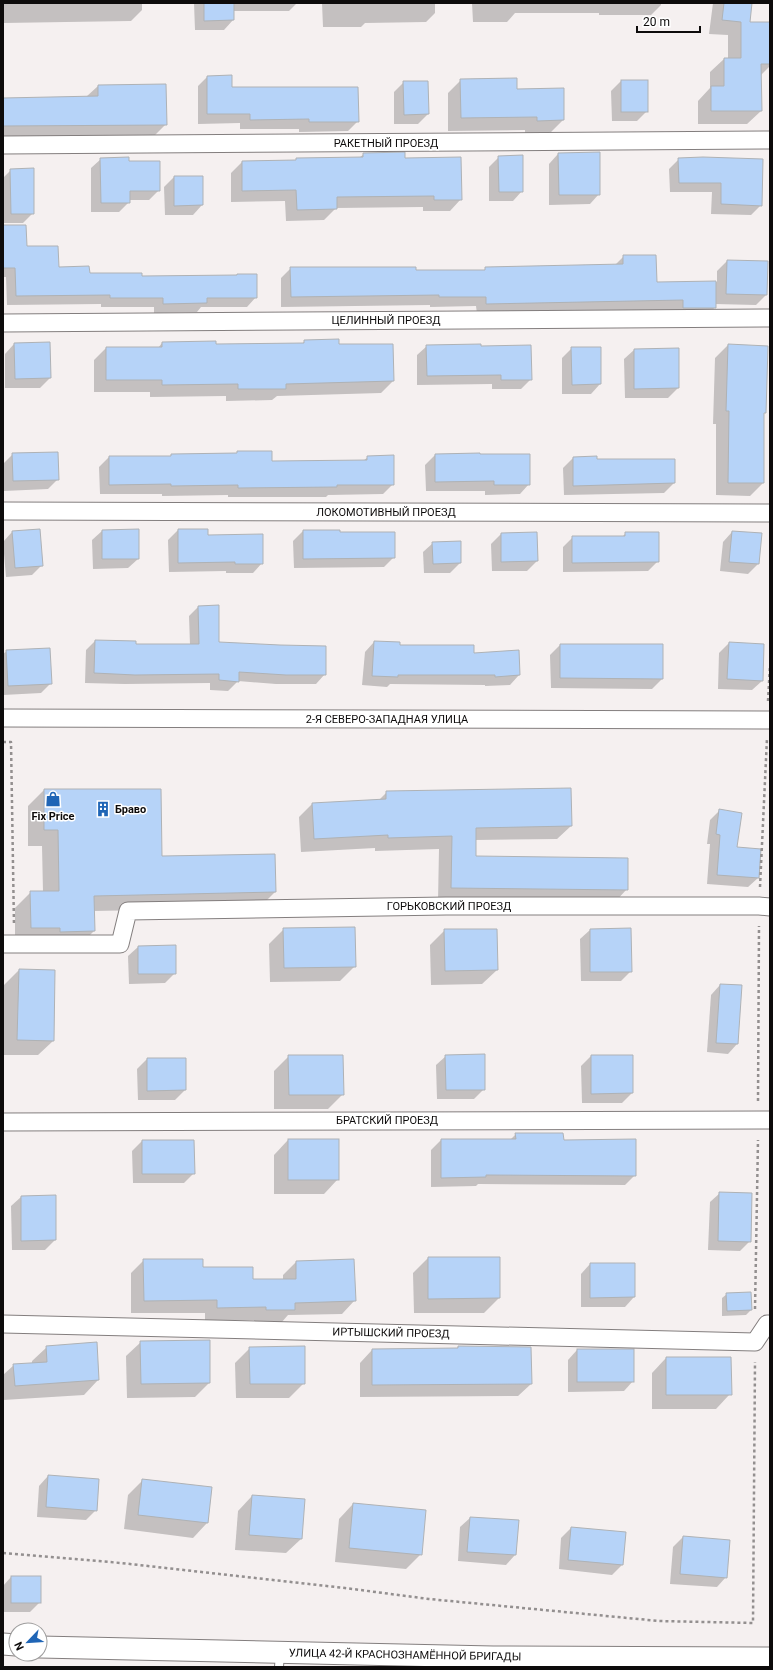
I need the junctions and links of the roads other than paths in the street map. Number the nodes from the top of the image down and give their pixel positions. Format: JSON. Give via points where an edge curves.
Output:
{"nodes":[{"id":1,"x":770,"y":140,"type":"edge"},
{"id":2,"x":3,"y":145,"type":"edge"},
{"id":3,"x":770,"y":318,"type":"edge"},
{"id":4,"x":3,"y":323,"type":"edge"},
{"id":5,"x":3,"y":511,"type":"edge"},
{"id":6,"x":770,"y":513,"type":"edge"},
{"id":7,"x":3,"y":718,"type":"edge"},
{"id":8,"x":769,"y":720,"type":"edge"},
{"id":9,"x":765,"y":906,"type":"edge"},
{"id":10,"x":8,"y":944,"type":"edge"},
{"id":11,"x":764,"y":1119,"type":"edge"},
{"id":12,"x":3,"y":1122,"type":"edge"},
{"id":13,"x":3,"y":1324,"type":"edge"},
{"id":14,"x":770,"y":1324,"type":"edge"},
{"id":15,"x":48,"y":1647,"type":"edge"},
{"id":16,"x":770,"y":1658,"type":"edge"},
{"id":17,"x":279,"y":1660,"type":"edge"},
{"id":18,"x":493,"y":1662,"type":"edge"}],
"edges":[{"from":1,"to":2,"type":"street","name":"РАКЕТНЫЙ ПРОЕЗД"},
{"from":3,"to":4,"type":"street","name":"ЦЕЛИННЫЙ ПРОЕЗД"},
{"from":5,"to":6,"type":"street","name":"ЛОКОМОТИВНЫЙ ПРОЕЗД"},
{"from":7,"to":8,"type":"street","name":"2-Я СЕВЕРО-ЗАПАДНАЯ УЛИЦА"},
{"from":9,"to":10,"type":"street","name":"ГОРЬКОВСКИЙ ПРОЕЗД","via":[[446,906],[128,911],[120,944]]},
{"from":11,"to":12,"type":"street","name":"БРАТСКИЙ ПРОЕЗД"},
{"from":13,"to":14,"type":"street","name":"ИРТЫШСКИЙ ПРОЕЗД","via":[[755,1342]]},
{"from":15,"to":17,"type":"street","name":"УЛИЦА 42-Й КРАСНОЗНАМЁННОЙ БРИГАДЫ"},
{"from":16,"to":18,"type":"street","name":"УЛИЦА 42-Й КРАСНОЗНАМЁННОЙ БРИГАДЫ"},
{"from":17,"to":18,"type":"street","name":"УЛИЦА 42-Й КРАСНОЗНАМЁННОЙ БРИГАДЫ"}]}
